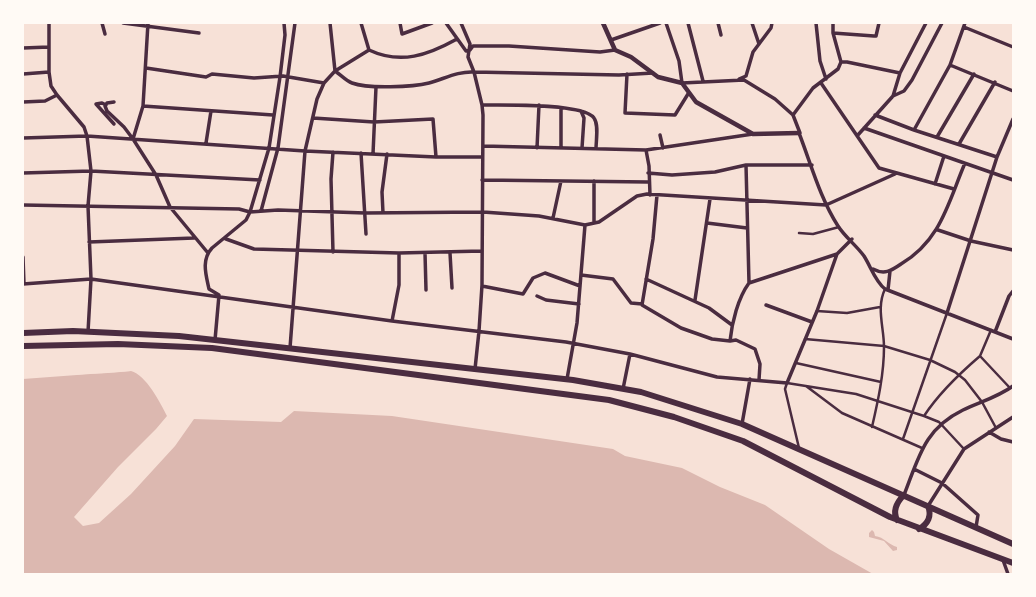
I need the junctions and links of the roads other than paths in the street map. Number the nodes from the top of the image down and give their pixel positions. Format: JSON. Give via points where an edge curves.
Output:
{"nodes":[{"id":1,"x":49,"y":23,"type":"edge"},
{"id":2,"x":102,"y":23,"type":"edge"},
{"id":3,"x":123,"y":23,"type":"edge"},
{"id":4,"x":284,"y":23,"type":"edge"},
{"id":5,"x":295,"y":23,"type":"edge"},
{"id":6,"x":330,"y":23,"type":"edge"},
{"id":7,"x":361,"y":23,"type":"edge"},
{"id":8,"x":400,"y":23,"type":"edge"},
{"id":9,"x":432,"y":23,"type":"edge"},
{"id":10,"x":446,"y":23,"type":"edge"},
{"id":11,"x":461,"y":23,"type":"edge"},
{"id":12,"x":603,"y":23,"type":"edge"},
{"id":13,"x":660,"y":23,"type":"edge"},
{"id":14,"x":666,"y":23,"type":"edge"},
{"id":15,"x":688,"y":23,"type":"edge"},
{"id":16,"x":718,"y":23,"type":"edge"},
{"id":17,"x":752,"y":23,"type":"edge"},
{"id":18,"x":772,"y":23,"type":"edge"},
{"id":19,"x":816,"y":23,"type":"edge"},
{"id":20,"x":833,"y":23,"type":"edge"},
{"id":21,"x":879,"y":23,"type":"edge"},
{"id":22,"x":926,"y":23,"type":"edge"},
{"id":23,"x":942,"y":23,"type":"edge"},
{"id":24,"x":148,"y":25,"type":"edge"},
{"id":25,"x":964,"y":25,"type":"edge"},
{"id":26,"x":199,"y":33,"type":"dead end"},
{"id":27,"x":833,"y":33,"type":"junction"},
{"id":28,"x":105,"y":34,"type":"dead end"},
{"id":29,"x":721,"y":35,"type":"dead end"},
{"id":30,"x":457,"y":39,"type":"junction"},
{"id":31,"x":611,"y":40,"type":"junction"},
{"id":32,"x":759,"y":44,"type":"junction"},
{"id":33,"x":49,"y":46,"type":"junction"},
{"id":34,"x":1013,"y":47,"type":"edge"},
{"id":35,"x":23,"y":48,"type":"edge"},
{"id":36,"x":369,"y":50,"type":"junction"},
{"id":37,"x":470,"y":50,"type":"junction"},
{"id":38,"x":615,"y":50,"type":"junction"},
{"id":39,"x":841,"y":62,"type":"junction"},
{"id":40,"x":950,"y":65,"type":"junction"},
{"id":41,"x":146,"y":68,"type":"junction"},
{"id":42,"x":335,"y":70,"type":"junction"},
{"id":43,"x":49,"y":72,"type":"junction"},
{"id":44,"x":474,"y":72,"type":"junction"},
{"id":45,"x":653,"y":73,"type":"junction"},
{"id":46,"x":900,"y":73,"type":"junction"},
{"id":47,"x":23,"y":74,"type":"edge"},
{"id":48,"x":627,"y":74,"type":"junction"},
{"id":49,"x":974,"y":74,"type":"junction"},
{"id":50,"x":280,"y":77,"type":"junction"},
{"id":51,"x":288,"y":77,"type":"junction"},
{"id":52,"x":738,"y":79,"type":"junction"},
{"id":53,"x":826,"y":79,"type":"junction"},
{"id":54,"x":703,"y":82,"type":"junction"},
{"id":55,"x":995,"y":82,"type":"junction"},
{"id":56,"x":324,"y":83,"type":"junction"},
{"id":57,"x":682,"y":83,"type":"junction"},
{"id":58,"x":821,"y":83,"type":"junction"},
{"id":59,"x":376,"y":87,"type":"junction"},
{"id":60,"x":1013,"y":91,"type":"edge"},
{"id":61,"x":688,"y":94,"type":"junction"},
{"id":62,"x":57,"y":95,"type":"junction"},
{"id":63,"x":893,"y":96,"type":"junction"},
{"id":64,"x":23,"y":102,"type":"edge"},
{"id":65,"x":114,"y":102,"type":"dead end"},
{"id":66,"x":106,"y":105,"type":"junction"},
{"id":67,"x":482,"y":105,"type":"junction"},
{"id":68,"x":539,"y":105,"type":"junction"},
{"id":69,"x":143,"y":106,"type":"junction"},
{"id":70,"x":561,"y":108,"type":"junction"},
{"id":71,"x":211,"y":111,"type":"junction"},
{"id":72,"x":581,"y":111,"type":"junction"},
{"id":73,"x":273,"y":115,"type":"junction"},
{"id":74,"x":793,"y":115,"type":"junction"},
{"id":75,"x":875,"y":115,"type":"junction"},
{"id":76,"x":313,"y":118,"type":"junction"},
{"id":77,"x":1013,"y":119,"type":"edge"},
{"id":78,"x":374,"y":122,"type":"junction"},
{"id":79,"x":114,"y":124,"type":"dead end"},
{"id":80,"x":1011,"y":124,"type":"edge"},
{"id":81,"x":864,"y":128,"type":"junction"},
{"id":82,"x":914,"y":130,"type":"junction"},
{"id":83,"x":799,"y":133,"type":"junction"},
{"id":84,"x":753,"y":134,"type":"junction"},
{"id":85,"x":660,"y":135,"type":"dead end"},
{"id":86,"x":87,"y":136,"type":"junction"},
{"id":87,"x":857,"y":136,"type":"junction"},
{"id":88,"x":937,"y":137,"type":"junction"},
{"id":89,"x":23,"y":138,"type":"edge"},
{"id":90,"x":133,"y":139,"type":"junction"},
{"id":91,"x":206,"y":143,"type":"junction"},
{"id":92,"x":959,"y":144,"type":"junction"},
{"id":93,"x":483,"y":146,"type":"junction"},
{"id":94,"x":269,"y":148,"type":"junction"},
{"id":95,"x":278,"y":148,"type":"junction"},
{"id":96,"x":537,"y":148,"type":"junction"},
{"id":97,"x":561,"y":148,"type":"junction"},
{"id":98,"x":582,"y":148,"type":"junction"},
{"id":99,"x":663,"y":148,"type":"junction"},
{"id":100,"x":596,"y":149,"type":"junction"},
{"id":101,"x":646,"y":150,"type":"junction"},
{"id":102,"x":305,"y":151,"type":"junction"},
{"id":103,"x":333,"y":152,"type":"junction"},
{"id":104,"x":361,"y":153,"type":"junction"},
{"id":105,"x":373,"y":154,"type":"junction"},
{"id":106,"x":387,"y":154,"type":"junction"},
{"id":107,"x":944,"y":156,"type":"junction"},
{"id":108,"x":436,"y":157,"type":"junction"},
{"id":109,"x":481,"y":157,"type":"junction"},
{"id":110,"x":997,"y":157,"type":"junction"},
{"id":111,"x":965,"y":163,"type":"junction"},
{"id":112,"x":746,"y":165,"type":"junction"},
{"id":113,"x":812,"y":165,"type":"junction"},
{"id":114,"x":91,"y":171,"type":"junction"},
{"id":115,"x":648,"y":172,"type":"junction"},
{"id":116,"x":23,"y":173,"type":"edge"},
{"id":117,"x":895,"y":174,"type":"junction"},
{"id":118,"x":992,"y":174,"type":"junction"},
{"id":119,"x":156,"y":175,"type":"junction"},
{"id":120,"x":260,"y":180,"type":"junction"},
{"id":121,"x":482,"y":180,"type":"junction"},
{"id":122,"x":1013,"y":180,"type":"edge"},
{"id":123,"x":560,"y":181,"type":"junction"},
{"id":124,"x":594,"y":181,"type":"junction"},
{"id":125,"x":648,"y":182,"type":"junction"},
{"id":126,"x":935,"y":184,"type":"junction"},
{"id":127,"x":954,"y":189,"type":"junction"},
{"id":128,"x":650,"y":195,"type":"junction"},
{"id":129,"x":657,"y":195,"type":"junction"},
{"id":130,"x":710,"y":199,"type":"junction"},
{"id":131,"x":747,"y":201,"type":"junction"},
{"id":132,"x":826,"y":204,"type":"junction"},
{"id":133,"x":23,"y":205,"type":"edge"},
{"id":134,"x":88,"y":206,"type":"junction"},
{"id":135,"x":170,"y":207,"type":"junction"},
{"id":136,"x":261,"y":211,"type":"junction"},
{"id":137,"x":301,"y":211,"type":"junction"},
{"id":138,"x":250,"y":212,"type":"junction"},
{"id":139,"x":333,"y":212,"type":"junction"},
{"id":140,"x":483,"y":212,"type":"junction"},
{"id":141,"x":365,"y":213,"type":"junction"},
{"id":142,"x":383,"y":213,"type":"junction"},
{"id":143,"x":553,"y":218,"type":"junction"},
{"id":144,"x":594,"y":223,"type":"junction"},
{"id":145,"x":707,"y":223,"type":"junction"},
{"id":146,"x":585,"y":225,"type":"junction"},
{"id":147,"x":839,"y":227,"type":"junction"},
{"id":148,"x":747,"y":228,"type":"junction"},
{"id":149,"x":938,"y":230,"type":"junction"},
{"id":150,"x":799,"y":233,"type":"dead end"},
{"id":151,"x":366,"y":234,"type":"dead end"},
{"id":152,"x":194,"y":238,"type":"junction"},
{"id":153,"x":226,"y":239,"type":"junction"},
{"id":154,"x":851,"y":239,"type":"junction"},
{"id":155,"x":971,"y":241,"type":"junction"},
{"id":156,"x":89,"y":242,"type":"junction"},
{"id":157,"x":298,"y":250,"type":"junction"},
{"id":158,"x":1013,"y":250,"type":"edge"},
{"id":159,"x":333,"y":252,"type":"junction"},
{"id":160,"x":482,"y":252,"type":"junction"},
{"id":161,"x":208,"y":253,"type":"junction"},
{"id":162,"x":425,"y":253,"type":"junction"},
{"id":163,"x":450,"y":253,"type":"junction"},
{"id":164,"x":399,"y":254,"type":"junction"},
{"id":165,"x":837,"y":254,"type":"junction"},
{"id":166,"x":23,"y":257,"type":"edge"},
{"id":167,"x":874,"y":270,"type":"junction"},
{"id":168,"x":890,"y":272,"type":"junction"},
{"id":169,"x":581,"y":274,"type":"junction"},
{"id":170,"x":91,"y":279,"type":"junction"},
{"id":171,"x":646,"y":279,"type":"junction"},
{"id":172,"x":749,"y":283,"type":"junction"},
{"id":173,"x":24,"y":284,"type":"edge"},
{"id":174,"x":482,"y":286,"type":"junction"},
{"id":175,"x":580,"y":286,"type":"junction"},
{"id":176,"x":452,"y":288,"type":"dead end"},
{"id":177,"x":426,"y":290,"type":"dead end"},
{"id":178,"x":886,"y":290,"type":"junction"},
{"id":179,"x":1013,"y":291,"type":"edge"},
{"id":180,"x":219,"y":296,"type":"junction"},
{"id":181,"x":537,"y":296,"type":"dead end"},
{"id":182,"x":695,"y":300,"type":"junction"},
{"id":183,"x":579,"y":304,"type":"junction"},
{"id":184,"x":642,"y":304,"type":"junction"},
{"id":185,"x":766,"y":305,"type":"dead end"},
{"id":186,"x":294,"y":306,"type":"junction"},
{"id":187,"x":880,"y":307,"type":"junction"},
{"id":188,"x":817,"y":311,"type":"junction"},
{"id":189,"x":947,"y":313,"type":"junction"},
{"id":190,"x":392,"y":321,"type":"junction"},
{"id":191,"x":812,"y":322,"type":"junction"},
{"id":192,"x":732,"y":325,"type":"junction"},
{"id":193,"x":479,"y":331,"type":"junction"},
{"id":194,"x":993,"y":331,"type":"junction"},
{"id":195,"x":88,"y":332,"type":"junction"},
{"id":196,"x":23,"y":333,"type":"edge"},
{"id":197,"x":1013,"y":339,"type":"edge"},
{"id":198,"x":215,"y":340,"type":"junction"},
{"id":199,"x":805,"y":340,"type":"junction"},
{"id":200,"x":730,"y":342,"type":"junction"},
{"id":201,"x":574,"y":343,"type":"junction"},
{"id":202,"x":68,"y":344,"type":"junction"},
{"id":203,"x":23,"y":346,"type":"edge"},
{"id":204,"x":884,"y":346,"type":"junction"},
{"id":205,"x":290,"y":348,"type":"junction"},
{"id":206,"x":630,"y":354,"type":"junction"},
{"id":207,"x":980,"y":356,"type":"junction"},
{"id":208,"x":930,"y":360,"type":"junction"},
{"id":209,"x":796,"y":363,"type":"junction"},
{"id":210,"x":475,"y":369,"type":"junction"},
{"id":211,"x":959,"y":375,"type":"junction"},
{"id":212,"x":567,"y":379,"type":"junction"},
{"id":213,"x":750,"y":379,"type":"junction"},
{"id":214,"x":759,"y":380,"type":"junction"},
{"id":215,"x":881,"y":382,"type":"junction"},
{"id":216,"x":787,"y":383,"type":"junction"},
{"id":217,"x":806,"y":386,"type":"junction"},
{"id":218,"x":1012,"y":387,"type":"edge"},
{"id":219,"x":623,"y":390,"type":"junction"},
{"id":220,"x":878,"y":401,"type":"junction"},
{"id":221,"x":982,"y":402,"type":"junction"},
{"id":222,"x":911,"y":412,"type":"junction"},
{"id":223,"x":924,"y":416,"type":"junction"},
{"id":224,"x":1013,"y":417,"type":"edge"},
{"id":225,"x":742,"y":424,"type":"junction"},
{"id":226,"x":941,"y":424,"type":"junction"},
{"id":227,"x":872,"y":427,"type":"junction"},
{"id":228,"x":996,"y":428,"type":"junction"},
{"id":229,"x":989,"y":432,"type":"junction"},
{"id":230,"x":903,"y":439,"type":"junction"},
{"id":231,"x":1013,"y":442,"type":"edge"},
{"id":232,"x":922,"y":448,"type":"junction"},
{"id":233,"x":799,"y":449,"type":"junction"},
{"id":234,"x":964,"y":449,"type":"junction"},
{"id":235,"x":914,"y":469,"type":"junction"},
{"id":236,"x":942,"y":483,"type":"junction"},
{"id":237,"x":904,"y":494,"type":"junction"},
{"id":238,"x":928,"y":506,"type":"junction"},
{"id":239,"x":897,"y":520,"type":"junction"},
{"id":240,"x":976,"y":527,"type":"junction"},
{"id":241,"x":919,"y":529,"type":"junction"},
{"id":242,"x":1013,"y":544,"type":"edge"},
{"id":243,"x":1003,"y":560,"type":"junction"},
{"id":244,"x":1013,"y":563,"type":"edge"},
{"id":245,"x":1008,"y":574,"type":"edge"}],
"edges":[{"from":1,"to":33,"type":"street"},
{"from":2,"to":28,"type":"street"},
{"from":3,"to":24,"type":"street"},
{"from":4,"to":50,"type":"street"},
{"from":5,"to":51,"type":"street"},
{"from":6,"to":42,"type":"street"},
{"from":7,"to":36,"type":"street"},
{"from":8,"to":9,"type":"street","via":[[402,34]]},
{"from":10,"to":30,"type":"street"},
{"from":11,"to":37,"type":"street"},
{"from":12,"to":31,"type":"street"},
{"from":13,"to":31,"type":"street"},
{"from":14,"to":57,"type":"street","via":[[679,61]]},
{"from":15,"to":54,"type":"street"},
{"from":16,"to":29,"type":"street"},
{"from":17,"to":32,"type":"street"},
{"from":18,"to":32,"type":"street"},
{"from":19,"to":53,"type":"street","via":[[820,61]]},
{"from":20,"to":27,"type":"street"},
{"from":21,"to":27,"type":"street","via":[[876,36]]},
{"from":22,"to":46,"type":"street"},
{"from":23,"to":63,"type":"street","via":[[912,80],[904,91]]},
{"from":24,"to":26,"type":"street"},
{"from":24,"to":41,"type":"street"},
{"from":25,"to":34,"type":"street"},
{"from":25,"to":40,"type":"street"},
{"from":27,"to":39,"type":"street"},
{"from":30,"to":36,"type":"street","via":[[434,51],[412,57],[381,56]]},
{"from":30,"to":37,"type":"street","via":[[466,51]]},
{"from":31,"to":38,"type":"street"},
{"from":32,"to":52,"type":"street","via":[[753,52],[746,76]]},
{"from":33,"to":35,"type":"street"},
{"from":33,"to":43,"type":"street"},
{"from":36,"to":42,"type":"street"},
{"from":37,"to":38,"type":"street","via":[[473,46],[600,52]]},
{"from":37,"to":44,"type":"street","via":[[468,57]]},
{"from":38,"to":45,"type":"street","via":[[631,56]]},
{"from":39,"to":46,"type":"street"},
{"from":39,"to":53,"type":"street","via":[[838,69]]},
{"from":40,"to":49,"type":"street"},
{"from":40,"to":82,"type":"street"},
{"from":41,"to":50,"type":"street","via":[[206,77],[212,74],[254,78]]},
{"from":41,"to":69,"type":"street"},
{"from":42,"to":56,"type":"street"},
{"from":42,"to":59,"type":"street","via":[[354,84]]},
{"from":43,"to":47,"type":"street"},
{"from":43,"to":62,"type":"street","via":[[51,86]]},
{"from":44,"to":48,"type":"street"},
{"from":44,"to":59,"type":"street","via":[[464,72],[428,84]]},
{"from":44,"to":67,"type":"street"},
{"from":45,"to":48,"type":"street"},
{"from":45,"to":57,"type":"street","via":[[658,77]]},
{"from":46,"to":63,"type":"street"},
{"from":48,"to":61,"type":"street","via":[[625,113],[675,116]]},
{"from":49,"to":55,"type":"street"},
{"from":49,"to":88,"type":"street"},
{"from":50,"to":51,"type":"street"},
{"from":50,"to":73,"type":"street"},
{"from":51,"to":56,"type":"street"},
{"from":51,"to":95,"type":"street"},
{"from":52,"to":54,"type":"street"},
{"from":52,"to":74,"type":"street","via":[[775,99]]},
{"from":53,"to":58,"type":"street"},
{"from":54,"to":57,"type":"street"},
{"from":55,"to":60,"type":"street"},
{"from":55,"to":92,"type":"street"},
{"from":56,"to":76,"type":"street"},
{"from":57,"to":61,"type":"street"},
{"from":58,"to":74,"type":"street","via":[[813,88]]},
{"from":58,"to":87,"type":"street"},
{"from":59,"to":78,"type":"street"},
{"from":61,"to":84,"type":"street","via":[[696,102]]},
{"from":62,"to":64,"type":"street","via":[[45,101]]},
{"from":62,"to":86,"type":"street","via":[[84,127]]},
{"from":63,"to":75,"type":"street"},
{"from":65,"to":66,"type":"street"},
{"from":66,"to":79,"type":"street","via":[[96,104]]},
{"from":66,"to":90,"type":"street","via":[[107,111]]},
{"from":67,"to":68,"type":"street"},
{"from":67,"to":93,"type":"street"},
{"from":68,"to":70,"type":"street"},
{"from":68,"to":96,"type":"street"},
{"from":69,"to":71,"type":"street"},
{"from":69,"to":90,"type":"street"},
{"from":70,"to":72,"type":"street"},
{"from":70,"to":97,"type":"street"},
{"from":71,"to":73,"type":"street"},
{"from":71,"to":91,"type":"street"},
{"from":72,"to":98,"type":"street","via":[[584,118]]},
{"from":72,"to":100,"type":"street","via":[[596,120]]},
{"from":73,"to":94,"type":"street"},
{"from":74,"to":83,"type":"street"},
{"from":75,"to":81,"type":"street"},
{"from":75,"to":82,"type":"street"},
{"from":76,"to":78,"type":"street"},
{"from":76,"to":102,"type":"street"},
{"from":77,"to":80,"type":"street"},
{"from":78,"to":105,"type":"street"},
{"from":78,"to":108,"type":"street","via":[[433,119]]},
{"from":80,"to":110,"type":"street"},
{"from":81,"to":87,"type":"street"},
{"from":81,"to":107,"type":"street"},
{"from":82,"to":88,"type":"street"},
{"from":83,"to":84,"type":"street"},
{"from":83,"to":113,"type":"street"},
{"from":84,"to":99,"type":"street"},
{"from":85,"to":99,"type":"street"},
{"from":86,"to":89,"type":"street"},
{"from":86,"to":90,"type":"street"},
{"from":86,"to":114,"type":"street"},
{"from":87,"to":117,"type":"street","via":[[879,168]]},
{"from":88,"to":92,"type":"street"},
{"from":90,"to":91,"type":"street"},
{"from":90,"to":119,"type":"street"},
{"from":91,"to":94,"type":"street"},
{"from":92,"to":110,"type":"street"},
{"from":93,"to":96,"type":"street"},
{"from":93,"to":109,"type":"street"},
{"from":94,"to":95,"type":"street"},
{"from":94,"to":120,"type":"street"},
{"from":95,"to":102,"type":"street"},
{"from":95,"to":136,"type":"street"},
{"from":96,"to":97,"type":"street"},
{"from":97,"to":98,"type":"street"},
{"from":98,"to":100,"type":"street"},
{"from":99,"to":101,"type":"street"},
{"from":100,"to":101,"type":"street"},
{"from":101,"to":115,"type":"street"},
{"from":102,"to":103,"type":"street"},
{"from":102,"to":137,"type":"street"},
{"from":103,"to":104,"type":"street"},
{"from":103,"to":139,"type":"street"},
{"from":104,"to":105,"type":"street"},
{"from":104,"to":141,"type":"street"},
{"from":105,"to":106,"type":"street"},
{"from":106,"to":108,"type":"street"},
{"from":106,"to":142,"type":"street","via":[[382,192]]},
{"from":107,"to":111,"type":"street"},
{"from":107,"to":126,"type":"street"},
{"from":108,"to":109,"type":"street"},
{"from":109,"to":121,"type":"street"},
{"from":110,"to":118,"type":"street"},
{"from":111,"to":118,"type":"street"},
{"from":111,"to":127,"type":"street"},
{"from":112,"to":113,"type":"street"},
{"from":112,"to":115,"type":"street","via":[[715,172],[672,175]]},
{"from":112,"to":131,"type":"street"},
{"from":113,"to":132,"type":"street"},
{"from":114,"to":116,"type":"street"},
{"from":114,"to":119,"type":"street"},
{"from":114,"to":134,"type":"street"},
{"from":115,"to":125,"type":"street"},
{"from":117,"to":126,"type":"street"},
{"from":117,"to":132,"type":"street"},
{"from":118,"to":122,"type":"street"},
{"from":118,"to":155,"type":"street"},
{"from":119,"to":120,"type":"street"},
{"from":119,"to":135,"type":"street"},
{"from":120,"to":138,"type":"street"},
{"from":121,"to":123,"type":"street"},
{"from":121,"to":140,"type":"street"},
{"from":123,"to":124,"type":"street"},
{"from":123,"to":143,"type":"street"},
{"from":124,"to":125,"type":"street"},
{"from":124,"to":144,"type":"street"},
{"from":125,"to":128,"type":"street"},
{"from":126,"to":127,"type":"street"},
{"from":127,"to":149,"type":"street"},
{"from":128,"to":129,"type":"street"},
{"from":128,"to":144,"type":"street","via":[[637,196],[600,222]]},
{"from":129,"to":130,"type":"street"},
{"from":129,"to":171,"type":"street"},
{"from":130,"to":131,"type":"street"},
{"from":130,"to":145,"type":"street"},
{"from":131,"to":132,"type":"street"},
{"from":131,"to":148,"type":"street"},
{"from":132,"to":147,"type":"street"},
{"from":133,"to":134,"type":"street"},
{"from":134,"to":135,"type":"street"},
{"from":134,"to":156,"type":"street"},
{"from":135,"to":138,"type":"street","via":[[239,209]]},
{"from":135,"to":152,"type":"street"},
{"from":136,"to":137,"type":"street"},
{"from":136,"to":138,"type":"street"},
{"from":137,"to":139,"type":"street"},
{"from":137,"to":157,"type":"street"},
{"from":138,"to":153,"type":"street","via":[[246,220]]},
{"from":139,"to":141,"type":"street"},
{"from":139,"to":159,"type":"street"},
{"from":140,"to":142,"type":"street"},
{"from":140,"to":143,"type":"street"},
{"from":140,"to":160,"type":"street"},
{"from":141,"to":142,"type":"street"},
{"from":141,"to":151,"type":"street"},
{"from":143,"to":146,"type":"street"},
{"from":144,"to":146,"type":"street"},
{"from":145,"to":148,"type":"street"},
{"from":145,"to":182,"type":"street"},
{"from":146,"to":169,"type":"street"},
{"from":147,"to":150,"type":"street","via":[[813,234]]},
{"from":147,"to":154,"type":"street"},
{"from":148,"to":172,"type":"street"},
{"from":149,"to":155,"type":"street"},
{"from":149,"to":168,"type":"street","via":[[912,258]]},
{"from":152,"to":156,"type":"street"},
{"from":152,"to":161,"type":"street"},
{"from":153,"to":157,"type":"street","via":[[254,249]]},
{"from":153,"to":161,"type":"street"},
{"from":154,"to":165,"type":"street"},
{"from":154,"to":167,"type":"street"},
{"from":155,"to":158,"type":"street"},
{"from":155,"to":189,"type":"street"},
{"from":156,"to":170,"type":"street"},
{"from":157,"to":159,"type":"street"},
{"from":157,"to":186,"type":"street"},
{"from":159,"to":164,"type":"street"},
{"from":160,"to":163,"type":"street"},
{"from":160,"to":174,"type":"street"},
{"from":161,"to":180,"type":"street","via":[[204,270],[209,289]]},
{"from":162,"to":163,"type":"street"},
{"from":162,"to":164,"type":"street"},
{"from":162,"to":177,"type":"street"},
{"from":163,"to":176,"type":"street"},
{"from":164,"to":190,"type":"street","via":[[399,285]]},
{"from":165,"to":172,"type":"street"},
{"from":165,"to":188,"type":"street"},
{"from":166,"to":173,"type":"street"},
{"from":167,"to":168,"type":"street","via":[[880,273]]},
{"from":167,"to":178,"type":"street","via":[[879,284]]},
{"from":168,"to":178,"type":"street"},
{"from":169,"to":175,"type":"street"},
{"from":169,"to":184,"type":"street","via":[[613,279],[632,303]]},
{"from":170,"to":173,"type":"street"},
{"from":170,"to":180,"type":"street"},
{"from":170,"to":195,"type":"street"},
{"from":171,"to":182,"type":"street"},
{"from":171,"to":184,"type":"street"},
{"from":172,"to":192,"type":"street"},
{"from":174,"to":175,"type":"street","via":[[524,294],[533,278],[545,274]]},
{"from":174,"to":193,"type":"street"},
{"from":175,"to":183,"type":"street"},
{"from":178,"to":187,"type":"street","via":[[880,300]]},
{"from":178,"to":189,"type":"street"},
{"from":179,"to":194,"type":"street"},
{"from":180,"to":186,"type":"street"},
{"from":180,"to":198,"type":"street"},
{"from":181,"to":183,"type":"street","via":[[546,300]]},
{"from":182,"to":192,"type":"street"},
{"from":183,"to":201,"type":"street"},
{"from":184,"to":200,"type":"street","via":[[681,328],[712,339]]},
{"from":185,"to":191,"type":"street"},
{"from":186,"to":190,"type":"street"},
{"from":186,"to":205,"type":"street"},
{"from":187,"to":188,"type":"street","via":[[847,313]]},
{"from":187,"to":204,"type":"street"},
{"from":188,"to":191,"type":"street"},
{"from":189,"to":194,"type":"street"},
{"from":189,"to":208,"type":"street"},
{"from":190,"to":193,"type":"street"},
{"from":191,"to":199,"type":"street"},
{"from":192,"to":200,"type":"street"},
{"from":193,"to":201,"type":"street"},
{"from":193,"to":210,"type":"street"},
{"from":194,"to":197,"type":"street"},
{"from":194,"to":207,"type":"street"},
{"from":195,"to":196,"type":"highway"},
{"from":195,"to":198,"type":"highway"},
{"from":195,"to":202,"type":"highway","via":[[87,341]]},
{"from":198,"to":205,"type":"highway"},
{"from":199,"to":204,"type":"street"},
{"from":199,"to":209,"type":"street"},
{"from":200,"to":214,"type":"street","via":[[736,340],[755,349],[760,364]]},
{"from":201,"to":206,"type":"street"},
{"from":201,"to":212,"type":"street"},
{"from":202,"to":203,"type":"highway"},
{"from":202,"to":239,"type":"highway","via":[[212,348],[609,400],[674,417],[743,441]]},
{"from":204,"to":208,"type":"street"},
{"from":204,"to":215,"type":"street"},
{"from":205,"to":210,"type":"highway"},
{"from":206,"to":213,"type":"street","via":[[717,377]]},
{"from":206,"to":219,"type":"street"},
{"from":207,"to":211,"type":"street"},
{"from":207,"to":218,"type":"street"},
{"from":208,"to":211,"type":"street"},
{"from":208,"to":222,"type":"street"},
{"from":209,"to":215,"type":"street"},
{"from":209,"to":216,"type":"street"},
{"from":210,"to":212,"type":"highway"},
{"from":211,"to":221,"type":"street"},
{"from":211,"to":223,"type":"street","via":[[933,402]]},
{"from":212,"to":219,"type":"highway"},
{"from":213,"to":214,"type":"street"},
{"from":213,"to":225,"type":"street"},
{"from":214,"to":216,"type":"street"},
{"from":215,"to":220,"type":"street"},
{"from":216,"to":217,"type":"street"},
{"from":216,"to":233,"type":"street","via":[[785,389]]},
{"from":217,"to":220,"type":"street","via":[[856,394]]},
{"from":217,"to":227,"type":"street","via":[[842,413]]},
{"from":218,"to":221,"type":"street"},
{"from":219,"to":225,"type":"highway","via":[[641,392]]},
{"from":220,"to":222,"type":"street"},
{"from":220,"to":227,"type":"street"},
{"from":221,"to":226,"type":"street","via":[[962,410]]},
{"from":221,"to":228,"type":"street"},
{"from":222,"to":223,"type":"street"},
{"from":222,"to":230,"type":"street"},
{"from":223,"to":226,"type":"street"},
{"from":224,"to":228,"type":"street"},
{"from":225,"to":233,"type":"highway"},
{"from":226,"to":232,"type":"street"},
{"from":226,"to":234,"type":"street"},
{"from":227,"to":230,"type":"street"},
{"from":228,"to":229,"type":"street"},
{"from":229,"to":231,"type":"street"},
{"from":229,"to":234,"type":"street"},
{"from":230,"to":232,"type":"street"},
{"from":232,"to":235,"type":"street"},
{"from":233,"to":237,"type":"highway"},
{"from":234,"to":236,"type":"street"},
{"from":235,"to":236,"type":"street"},
{"from":235,"to":237,"type":"street"},
{"from":236,"to":238,"type":"street"},
{"from":236,"to":240,"type":"street","via":[[978,515]]},
{"from":237,"to":238,"type":"highway"},
{"from":237,"to":239,"type":"highway","via":[[894,512]]},
{"from":238,"to":240,"type":"highway"},
{"from":238,"to":241,"type":"highway","via":[[929,519],[927,524]]},
{"from":239,"to":241,"type":"highway"},
{"from":240,"to":242,"type":"highway"},
{"from":241,"to":243,"type":"highway"},
{"from":243,"to":244,"type":"highway"},
{"from":243,"to":245,"type":"street"}]}
